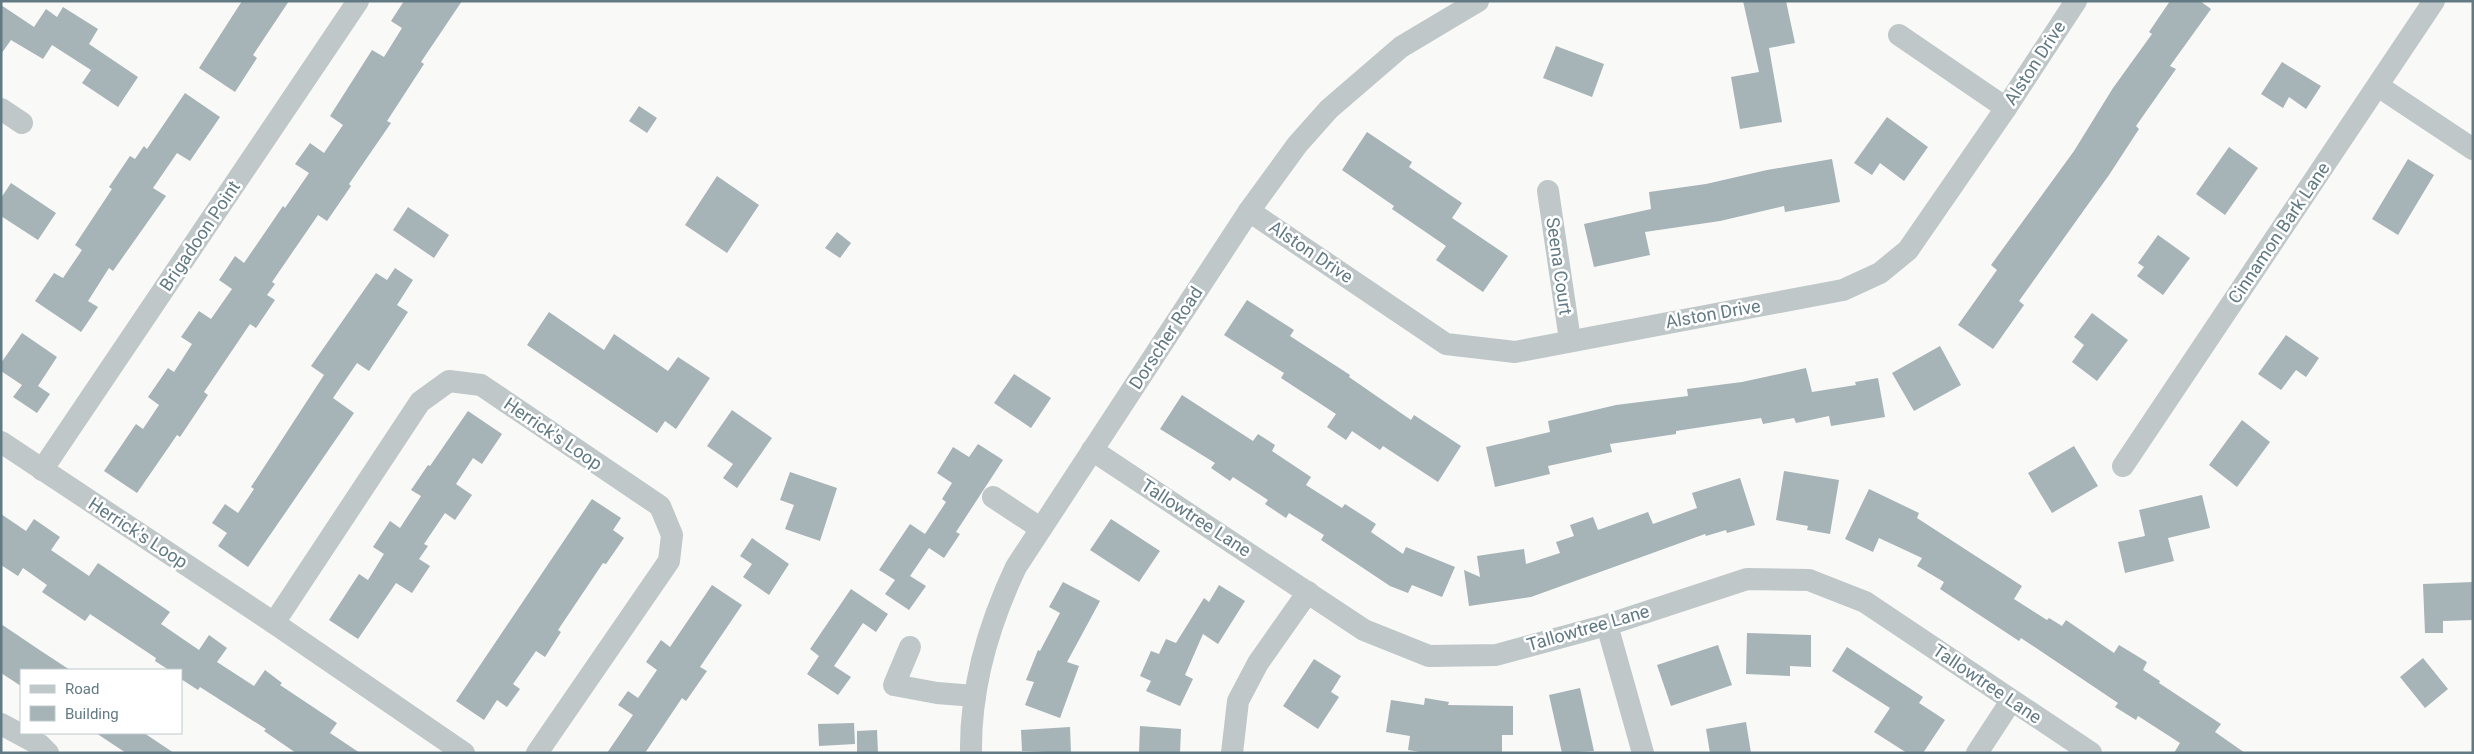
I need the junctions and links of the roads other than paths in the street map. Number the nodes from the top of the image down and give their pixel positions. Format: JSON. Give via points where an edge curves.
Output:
{"nodes":[{"id":1,"x":358,"y":1,"type":"edge"},
{"id":2,"x":1478,"y":1,"type":"edge"},
{"id":3,"x":2076,"y":1,"type":"edge"},
{"id":4,"x":2434,"y":1,"type":"edge"},
{"id":5,"x":1899,"y":35,"type":"dead end"},
{"id":6,"x":2378,"y":86,"type":"junction"},
{"id":7,"x":2006,"y":108,"type":"junction"},
{"id":8,"x":1,"y":109,"type":"edge"},
{"id":9,"x":22,"y":123,"type":"dead end"},
{"id":10,"x":2473,"y":149,"type":"edge"},
{"id":11,"x":1548,"y":191,"type":"dead end"},
{"id":12,"x":1250,"y":211,"type":"junction"},
{"id":13,"x":1570,"y":340,"type":"junction"},
{"id":14,"x":1,"y":442,"type":"edge"},
{"id":15,"x":1092,"y":450,"type":"junction"},
{"id":16,"x":2123,"y":466,"type":"dead end"},
{"id":17,"x":42,"y":470,"type":"junction"},
{"id":18,"x":994,"y":497,"type":"dead end"},
{"id":19,"x":1040,"y":528,"type":"junction"},
{"id":20,"x":1308,"y":592,"type":"junction"},
{"id":21,"x":274,"y":623,"type":"junction"},
{"id":22,"x":1607,"y":625,"type":"junction"},
{"id":23,"x":910,"y":647,"type":"dead end"},
{"id":24,"x":975,"y":696,"type":"junction"},
{"id":25,"x":2012,"y":700,"type":"junction"},
{"id":26,"x":1,"y":724,"type":"edge"},
{"id":27,"x":48,"y":753,"type":"edge"},
{"id":28,"x":464,"y":753,"type":"edge"},
{"id":29,"x":537,"y":753,"type":"edge"},
{"id":30,"x":971,"y":753,"type":"edge"},
{"id":31,"x":1232,"y":753,"type":"edge"},
{"id":32,"x":1644,"y":753,"type":"edge"},
{"id":33,"x":1977,"y":753,"type":"edge"},
{"id":34,"x":2090,"y":753,"type":"edge"}],
"edges":[{"from":1,"to":17,"type":"street","name":"Brigadoon Point"},
{"from":2,"to":12,"type":"street","name":"Dorscher Road","via":[[1401,47],[1329,109],[1297,144]]},
{"from":3,"to":7,"type":"street","name":"Alston Drive"},
{"from":4,"to":6,"type":"street","name":"Cinnamon Bark Lane"},
{"from":5,"to":7,"type":"street"},
{"from":6,"to":10,"type":"street"},
{"from":6,"to":16,"type":"street","name":"Cinnamon Bark Lane"},
{"from":7,"to":13,"type":"street","name":"Alston Drive","via":[[1908,250],[1880,272],[1843,290]]},
{"from":8,"to":9,"type":"street"},
{"from":11,"to":13,"type":"street","name":"Seena Court"},
{"from":12,"to":13,"type":"street","name":"Alston Drive","via":[[1446,344],[1515,352]]},
{"from":12,"to":15,"type":"street","name":"Dorscher Road"},
{"from":14,"to":17,"type":"street","name":"Herrick's Loop"},
{"from":15,"to":19,"type":"street","name":"Dorscher Road"},
{"from":15,"to":20,"type":"street","name":"Tallowtree Lane"},
{"from":17,"to":21,"type":"street","name":"Herrick's Loop"},
{"from":18,"to":19,"type":"street"},
{"from":19,"to":24,"type":"street","name":"Dorscher Road","via":[[1000,600],[986,642]]},
{"from":20,"to":22,"type":"street","name":"Tallowtree Lane","via":[[1364,630],[1429,656],[1496,655]]},
{"from":20,"to":31,"type":"street","via":[[1258,663],[1238,701]]},
{"from":21,"to":28,"type":"street","name":"Herrick's Loop"},
{"from":21,"to":29,"type":"street","name":"Herrick's Loop","via":[[420,402],[449,381],[481,385],[660,506],[672,534],[669,561]]},
{"from":22,"to":25,"type":"street","name":"Tallowtree Lane","via":[[1747,579],[1809,580],[1865,602]]},
{"from":22,"to":32,"type":"street"},
{"from":23,"to":24,"type":"street","via":[[894,685]]},
{"from":24,"to":30,"type":"street","name":"Dorscher Road"},
{"from":25,"to":33,"type":"street"},
{"from":25,"to":34,"type":"street","name":"Tallowtree Lane"},
{"from":26,"to":27,"type":"street"}]}
